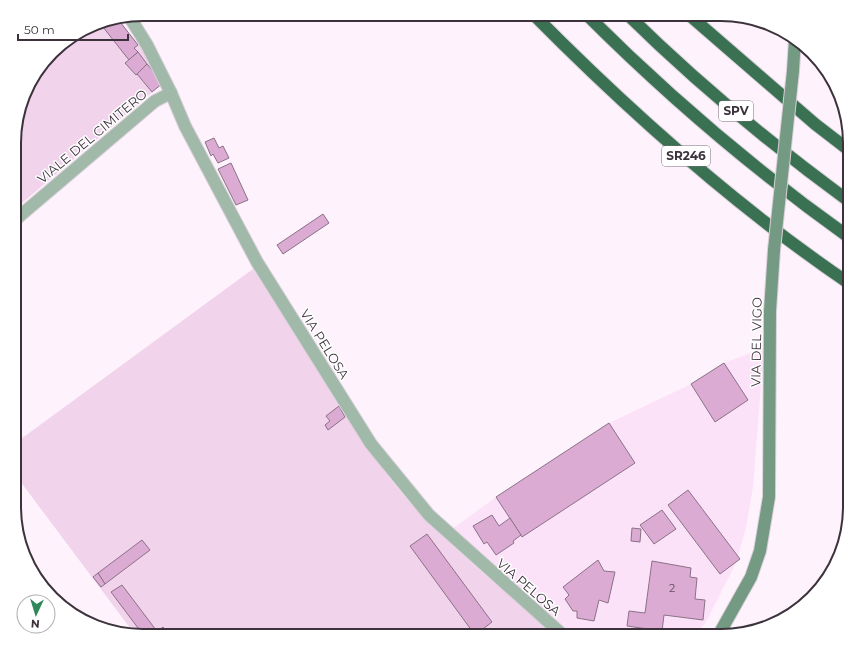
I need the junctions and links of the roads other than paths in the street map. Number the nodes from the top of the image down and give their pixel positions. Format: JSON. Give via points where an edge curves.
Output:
{"nodes":[{"id":1,"x":540,"y":21,"type":"edge"},
{"id":2,"x":593,"y":21,"type":"edge"},
{"id":3,"x":635,"y":21,"type":"edge"},
{"id":4,"x":696,"y":21,"type":"edge"},
{"id":5,"x":133,"y":22,"type":"edge"},
{"id":6,"x":795,"y":45,"type":"edge"},
{"id":7,"x":171,"y":93,"type":"junction"},
{"id":8,"x":843,"y":145,"type":"edge"},
{"id":9,"x":843,"y":197,"type":"edge"},
{"id":10,"x":21,"y":215,"type":"edge"},
{"id":11,"x":843,"y":233,"type":"edge"},
{"id":12,"x":843,"y":279,"type":"edge"},
{"id":13,"x":556,"y":629,"type":"edge"},
{"id":14,"x":722,"y":629,"type":"edge"}],
"edges":[{"from":1,"to":12,"type":"highway","number":"SR246","via":[[598,79],[672,145],[746,206]]},
{"from":2,"to":11,"type":"highway","number":"SPV","via":[[699,120]]},
{"from":3,"to":9,"type":"highway","number":"SPV","via":[[723,101]]},
{"from":4,"to":8,"type":"highway","via":[[815,124]]},
{"from":5,"to":7,"type":"street","name":"VIA PELOSA","via":[[148,45]]},
{"from":6,"to":14,"type":"street","name":"VIA DEL VIGO","bridge":true,"via":[[770,311],[769,498],[760,551],[751,577]]},
{"from":7,"to":10,"type":"street","name":"VIALE DEL CIMITERO","via":[[155,100]]},
{"from":7,"to":13,"type":"street","name":"VIA PELOSA","via":[[184,126],[257,262],[371,444],[428,516]]}]}
